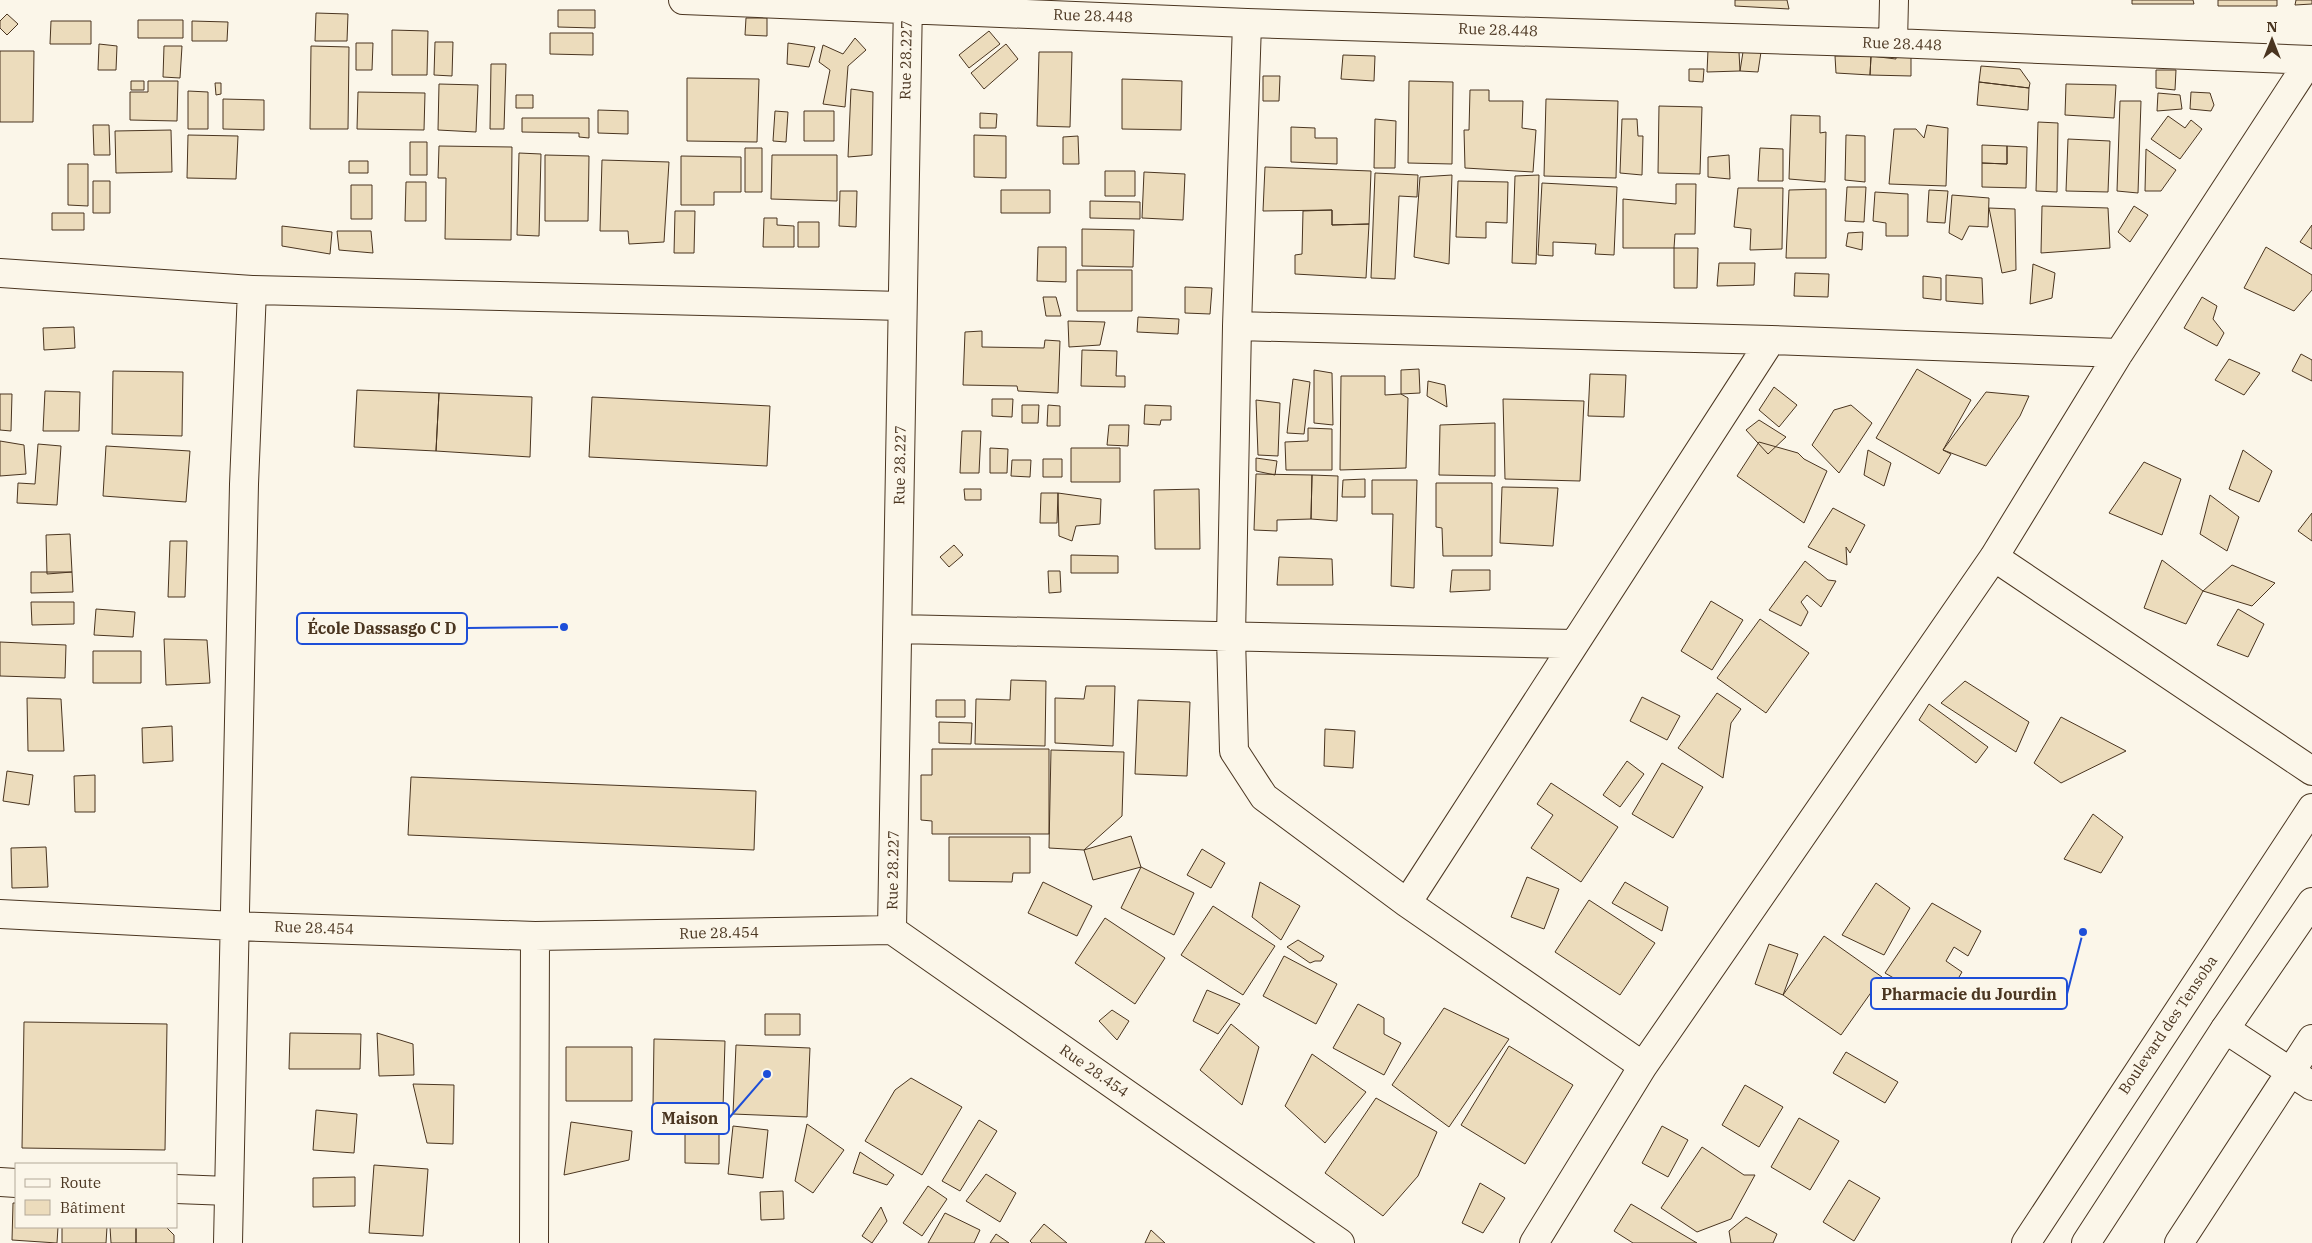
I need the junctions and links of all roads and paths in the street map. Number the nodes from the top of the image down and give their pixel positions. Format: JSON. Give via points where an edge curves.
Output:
{"nodes":[{"id":1,"x":683,"y":0,"type":"edge"},
{"id":2,"x":1894,"y":0,"type":"edge"},
{"id":3,"x":908,"y":5,"type":"edge"},
{"id":4,"x":1247,"y":22,"type":"junction"},
{"id":5,"x":1893,"y":43,"type":"junction"},
{"id":6,"x":2311,"y":60,"type":"edge"},
{"id":7,"x":0,"y":273,"type":"edge"},
{"id":8,"x":252,"y":290,"type":"junction"},
{"id":9,"x":902,"y":306,"type":"junction"},
{"id":10,"x":1237,"y":326,"type":"junction"},
{"id":11,"x":1771,"y":340,"type":"junction"},
{"id":12,"x":2118,"y":353,"type":"junction"},
{"id":13,"x":1994,"y":557,"type":"junction"},
{"id":14,"x":898,"y":629,"type":"junction"},
{"id":15,"x":1231,"y":637,"type":"junction"},
{"id":16,"x":1574,"y":644,"type":"junction"},
{"id":17,"x":2312,"y":771,"type":"edge"},
{"id":18,"x":2312,"y":808,"type":"edge"},
{"id":19,"x":2312,"y":902,"type":"edge"},
{"id":20,"x":1407,"y":903,"type":"junction"},
{"id":21,"x":0,"y":914,"type":"edge"},
{"id":22,"x":234,"y":926,"type":"junction"},
{"id":23,"x":892,"y":930,"type":"junction"},
{"id":24,"x":535,"y":936,"type":"junction"},
{"id":25,"x":2224,"y":1029,"type":"junction"},
{"id":26,"x":2312,"y":1039,"type":"edge"},
{"id":27,"x":1643,"y":1066,"type":"junction"},
{"id":28,"x":2289,"y":1071,"type":"junction"},
{"id":29,"x":2312,"y":1086,"type":"edge"},
{"id":30,"x":0,"y":1182,"type":"edge"},
{"id":31,"x":15,"y":1183,"type":"edge"},
{"id":32,"x":178,"y":1189,"type":"edge"},
{"id":33,"x":229,"y":1192,"type":"junction"},
{"id":34,"x":228,"y":1243,"type":"edge"},
{"id":35,"x":534,"y":1243,"type":"edge"},
{"id":36,"x":1340,"y":1243,"type":"edge"},
{"id":37,"x":1534,"y":1243,"type":"edge"},
{"id":38,"x":2026,"y":1243,"type":"edge"},
{"id":39,"x":2086,"y":1243,"type":"edge"},
{"id":40,"x":2179,"y":1243,"type":"edge"}],
"edges":[{"from":1,"to":3,"type":"street","name":"Rue 28.448"},
{"from":2,"to":5,"type":"street"},
{"from":3,"to":4,"type":"street","name":"Rue 28.448"},
{"from":3,"to":9,"type":"street","name":"Rue 28.227"},
{"from":4,"to":5,"type":"street","name":"Rue 28.448"},
{"from":4,"to":10,"type":"street"},
{"from":5,"to":6,"type":"street","name":"Rue 28.448"},
{"from":6,"to":12,"type":"street"},
{"from":7,"to":8,"type":"street"},
{"from":8,"to":9,"type":"street"},
{"from":8,"to":22,"type":"street","via":[[244,484]]},
{"from":9,"to":14,"type":"street","name":"Rue 28.227"},
{"from":10,"to":11,"type":"street"},
{"from":10,"to":15,"type":"street"},
{"from":11,"to":12,"type":"street"},
{"from":11,"to":16,"type":"street"},
{"from":12,"to":13,"type":"street"},
{"from":13,"to":17,"type":"street"},
{"from":13,"to":27,"type":"street"},
{"from":14,"to":15,"type":"street"},
{"from":14,"to":23,"type":"street","name":"Rue 28.227"},
{"from":15,"to":16,"type":"street"},
{"from":15,"to":20,"type":"street","via":[[1234,751],[1259,790],[1264,797]]},
{"from":16,"to":20,"type":"street"},
{"from":18,"to":38,"type":"street","name":"Boulevard des Tensoba"},
{"from":19,"to":25,"type":"street"},
{"from":20,"to":27,"type":"street"},
{"from":21,"to":22,"type":"street","name":"Rue 28.454"},
{"from":22,"to":24,"type":"street","name":"Rue 28.454"},
{"from":22,"to":33,"type":"street"},
{"from":23,"to":24,"type":"street","name":"Rue 28.454"},
{"from":23,"to":36,"type":"street","name":"Rue 28.454"},
{"from":24,"to":35,"type":"street"},
{"from":25,"to":28,"type":"street"},
{"from":25,"to":39,"type":"street"},
{"from":26,"to":28,"type":"street"},
{"from":27,"to":37,"type":"street"},
{"from":28,"to":29,"type":"street"},
{"from":28,"to":40,"type":"street"},
{"from":30,"to":31,"type":"street"},
{"from":32,"to":33,"type":"street"},
{"from":33,"to":34,"type":"street"}]}
